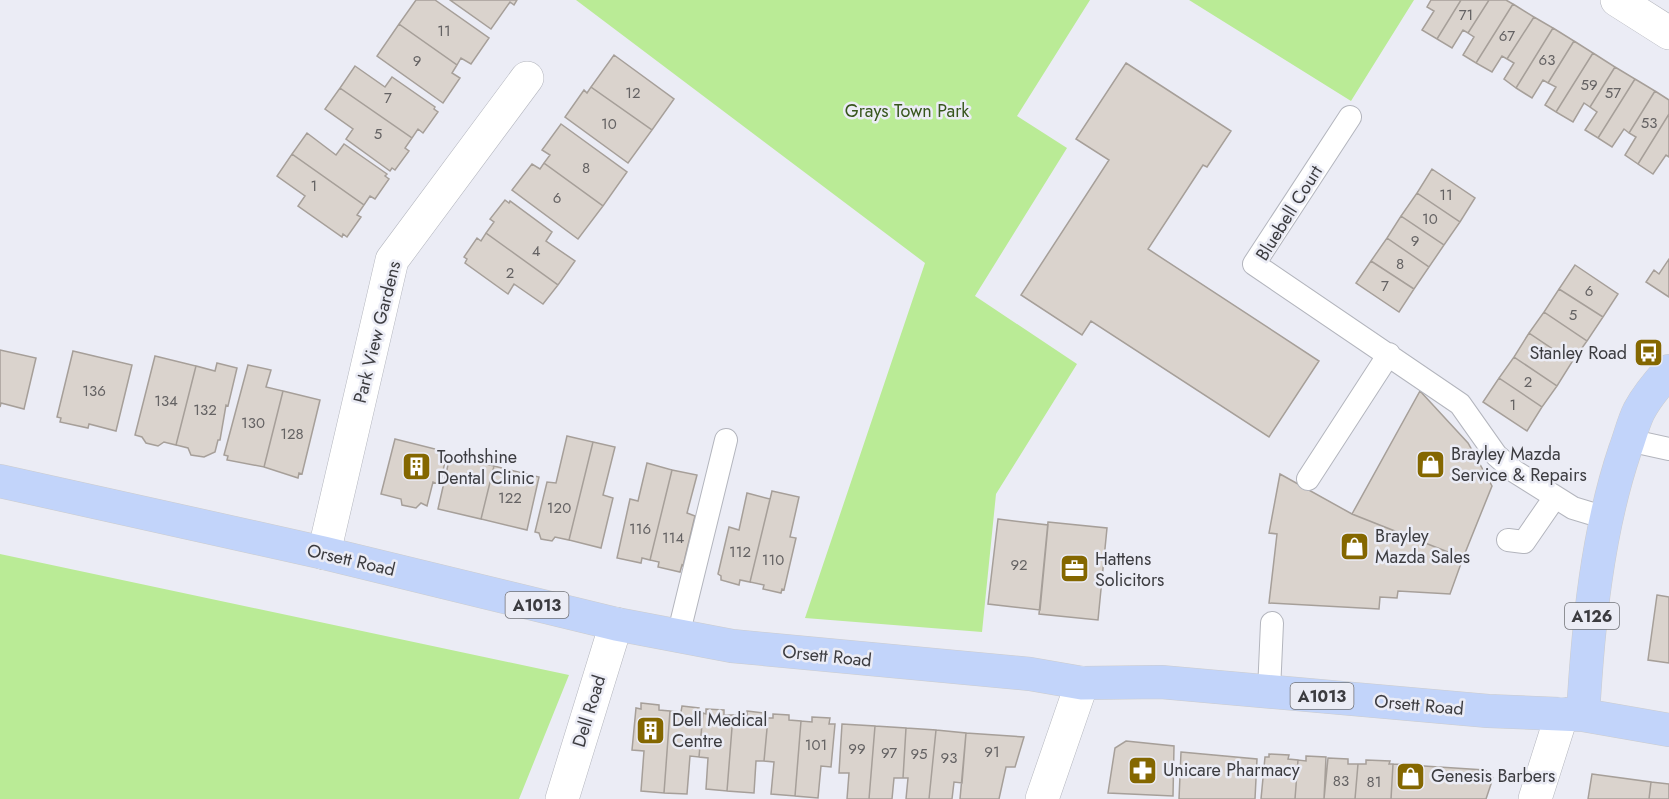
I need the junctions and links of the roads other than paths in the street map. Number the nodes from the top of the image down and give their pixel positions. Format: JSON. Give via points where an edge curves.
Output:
{"nodes":[{"id":1,"x":1617,"y":0,"type":"edge"},
{"id":2,"x":1669,"y":33,"type":"edge"},
{"id":3,"x":527,"y":78,"type":"dead end"},
{"id":4,"x":1350,"y":117,"type":"dead end"},
{"id":5,"x":1389,"y":354,"type":"junction"},
{"id":6,"x":1669,"y":371,"type":"edge"},
{"id":7,"x":726,"y":440,"type":"dead end"},
{"id":8,"x":1629,"y":440,"type":"junction"},
{"id":9,"x":1669,"y":449,"type":"edge"},
{"id":10,"x":1308,"y":479,"type":"dead end"},
{"id":11,"x":0,"y":481,"type":"edge"},
{"id":12,"x":1555,"y":497,"type":"junction"},
{"id":13,"x":1606,"y":518,"type":"junction"},
{"id":14,"x":1508,"y":540,"type":"dead end"},
{"id":15,"x":324,"y":553,"type":"junction"},
{"id":16,"x":1272,"y":623,"type":"dead end"},
{"id":17,"x":616,"y":624,"type":"junction"},
{"id":18,"x":678,"y":636,"type":"junction"},
{"id":19,"x":1082,"y":684,"type":"junction"},
{"id":20,"x":1269,"y":691,"type":"junction"},
{"id":21,"x":1573,"y":714,"type":"junction"},
{"id":22,"x":1669,"y":730,"type":"edge"},
{"id":23,"x":562,"y":799,"type":"edge"},
{"id":24,"x":1042,"y":799,"type":"edge"},
{"id":25,"x":1535,"y":799,"type":"edge"}],
"edges":[{"from":1,"to":2,"type":"street"},
{"from":3,"to":15,"type":"street","name":"Park View Gardens","via":[[392,260]]},
{"from":4,"to":5,"type":"lane","name":"Bluebell Court","via":[[1254,264]]},
{"from":5,"to":10,"type":"lane"},
{"from":5,"to":12,"type":"lane","name":"Bluebell Court","via":[[1460,404],[1496,455]]},
{"from":6,"to":8,"type":"main road","number":"A126","via":[[1639,412]]},
{"from":7,"to":18,"type":"lane"},
{"from":8,"to":9,"type":"lane"},
{"from":8,"to":13,"type":"main road","number":"A126"},
{"from":11,"to":15,"type":"main road","name":"Orsett Road","number":"A1013"},
{"from":12,"to":13,"type":"lane","name":"Bluebell Court","via":[[1573,508]]},
{"from":12,"to":14,"type":"lane","via":[[1524,543]]},
{"from":13,"to":21,"type":"main road","number":"A126","via":[[1586,657]]},
{"from":15,"to":17,"type":"main road","name":"Orsett Road","number":"A1013"},
{"from":16,"to":20,"type":"lane"},
{"from":17,"to":18,"type":"main road","name":"Orsett Road","number":"A1013"},
{"from":17,"to":23,"type":"street","name":"Dell Road"},
{"from":18,"to":19,"type":"main road","name":"Orsett Road","number":"A1013","via":[[732,646],[1030,674]]},
{"from":19,"to":20,"type":"main road","name":"Orsett Road","number":"A1013","via":[[1161,682]]},
{"from":19,"to":24,"type":"street"},
{"from":20,"to":21,"type":"main road","name":"Orsett Road","number":"A1013","via":[[1488,711]]},
{"from":21,"to":22,"type":"main road","name":"Orsett Road"},
{"from":21,"to":25,"type":"street"}]}
